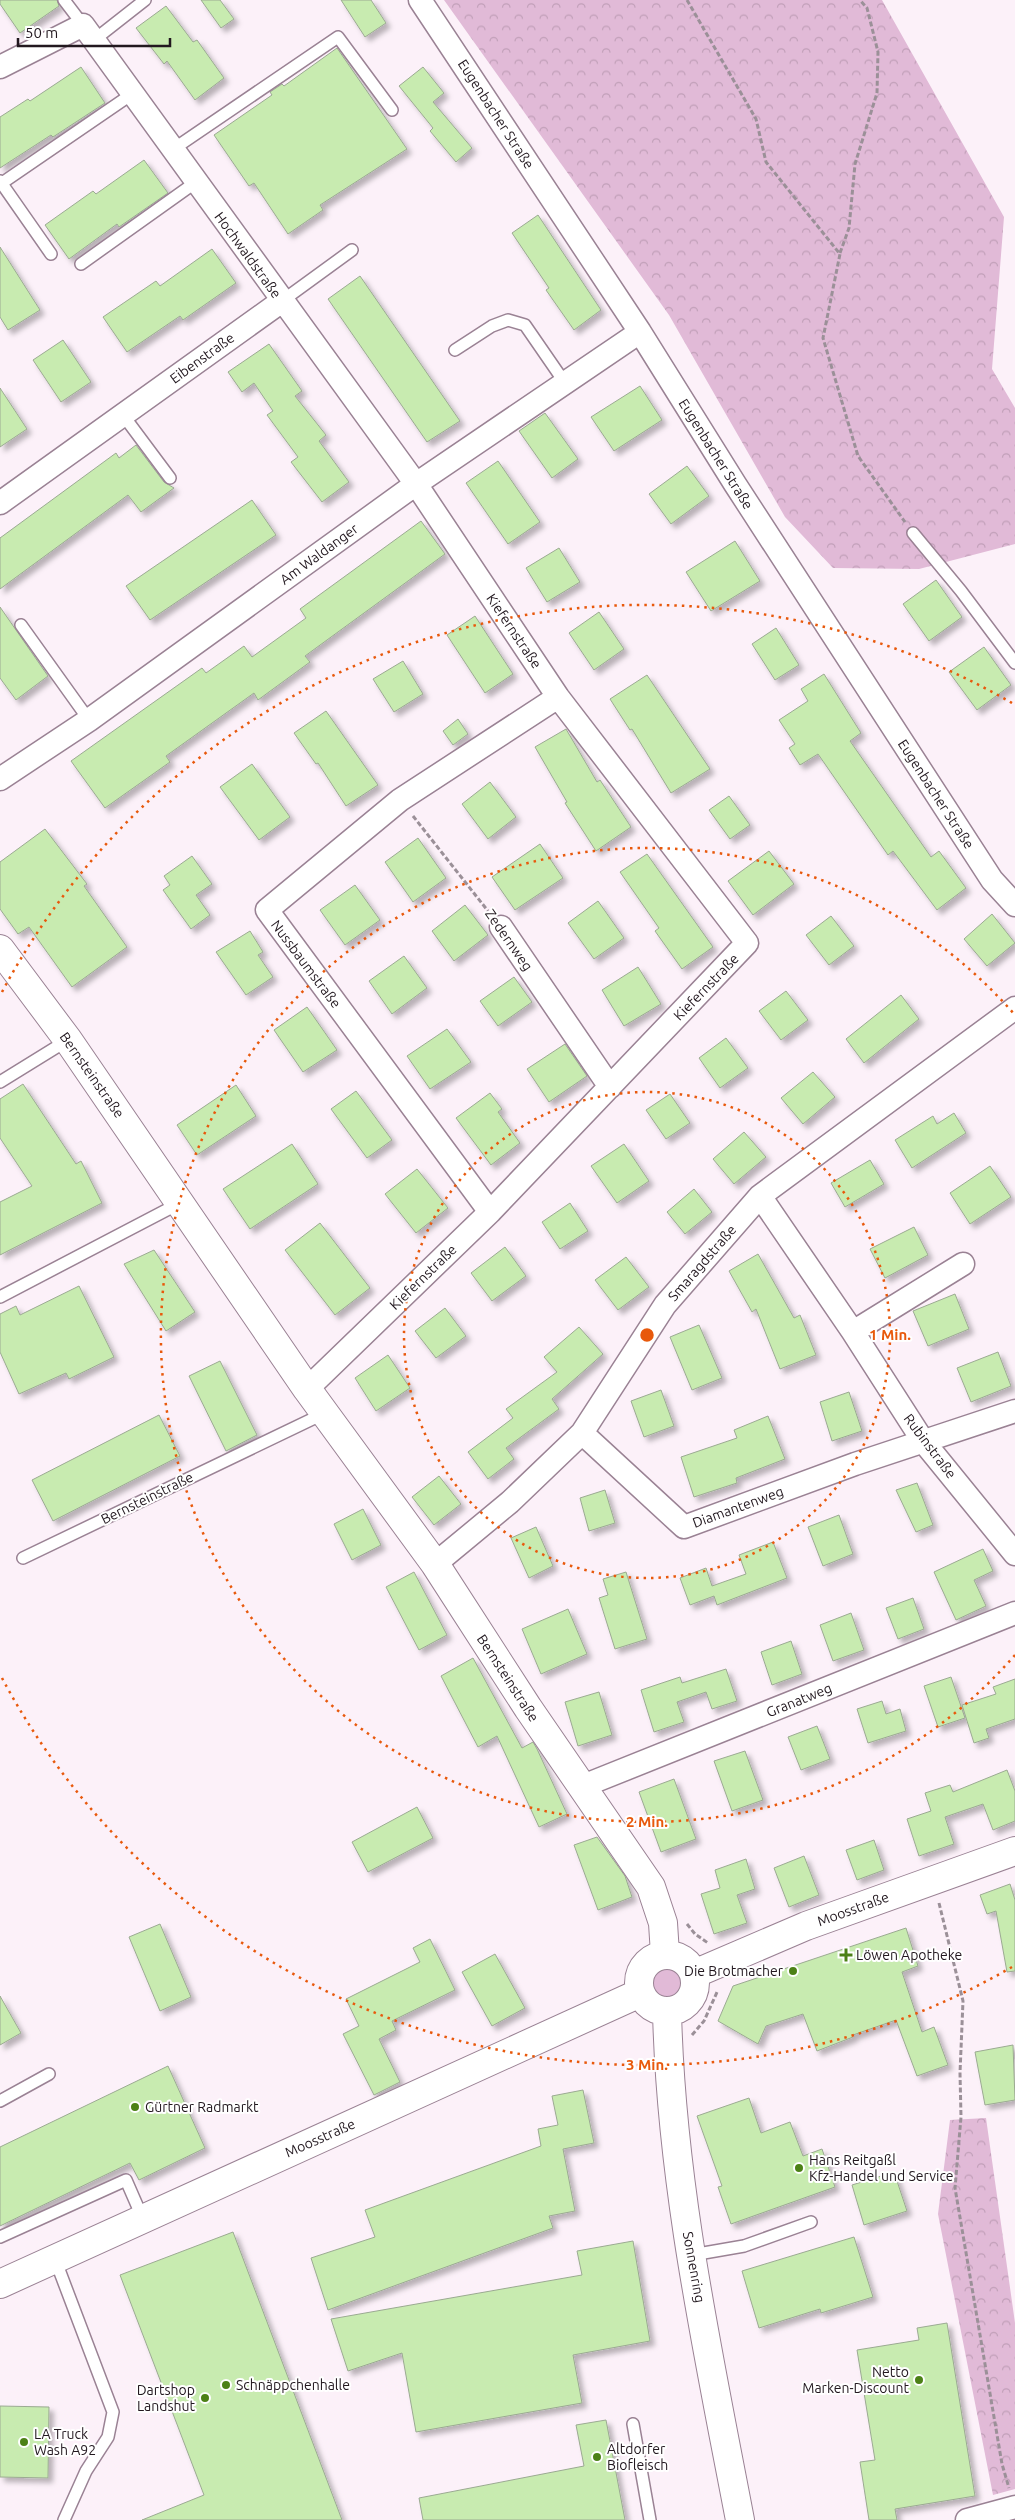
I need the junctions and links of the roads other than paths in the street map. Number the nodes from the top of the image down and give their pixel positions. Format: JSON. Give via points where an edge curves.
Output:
{"nodes":[{"id":1,"x":64,"y":0,"type":"edge"},
{"id":2,"x":145,"y":0,"type":"edge"},
{"id":3,"x":420,"y":0,"type":"edge"},
{"id":4,"x":88,"y":32,"type":"junction"},
{"id":5,"x":0,"y":67,"type":"edge"},
{"id":6,"x":132,"y":94,"type":"junction"},
{"id":7,"x":392,"y":110,"type":"dead end"},
{"id":8,"x":172,"y":150,"type":"junction"},
{"id":9,"x":1,"y":182,"type":"edge"},
{"id":10,"x":196,"y":182,"type":"junction"},
{"id":11,"x":352,"y":250,"type":"dead end"},
{"id":12,"x":51,"y":254,"type":"dead end"},
{"id":13,"x":81,"y":264,"type":"dead end"},
{"id":14,"x":282,"y":301,"type":"junction"},
{"id":15,"x":640,"y":332,"type":"junction"},
{"id":16,"x":454,"y":350,"type":"dead end"},
{"id":17,"x":565,"y":383,"type":"junction"},
{"id":18,"x":123,"y":414,"type":"junction"},
{"id":19,"x":170,"y":478,"type":"dead end"},
{"id":20,"x":416,"y":484,"type":"junction"},
{"id":21,"x":0,"y":503,"type":"edge"},
{"id":22,"x":912,"y":533,"type":"road end"},
{"id":23,"x":21,"y":625,"type":"dead end"},
{"id":24,"x":1015,"y":663,"type":"edge"},
{"id":25,"x":558,"y":697,"type":"junction"},
{"id":26,"x":90,"y":720,"type":"junction"},
{"id":27,"x":0,"y":779,"type":"edge"},
{"id":28,"x":1015,"y":905,"type":"edge"},
{"id":29,"x":501,"y":926,"type":"road end"},
{"id":30,"x":0,"y":949,"type":"edge"},
{"id":31,"x":1015,"y":1008,"type":"edge"},
{"id":32,"x":68,"y":1040,"type":"junction"},
{"id":33,"x":0,"y":1082,"type":"edge"},
{"id":34,"x":610,"y":1087,"type":"junction"},
{"id":35,"x":760,"y":1196,"type":"junction"},
{"id":36,"x":180,"y":1203,"type":"junction"},
{"id":37,"x":490,"y":1212,"type":"junction"},
{"id":38,"x":963,"y":1264,"type":"dead end"},
{"id":39,"x":0,"y":1297,"type":"edge"},
{"id":40,"x":853,"y":1332,"type":"junction"},
{"id":41,"x":308,"y":1389,"type":"junction"},
{"id":42,"x":1015,"y":1411,"type":"edge"},
{"id":43,"x":325,"y":1413,"type":"junction"},
{"id":44,"x":582,"y":1433,"type":"junction"},
{"id":45,"x":923,"y":1441,"type":"junction"},
{"id":46,"x":1015,"y":1554,"type":"edge"},
{"id":47,"x":23,"y":1558,"type":"dead end"},
{"id":48,"x":435,"y":1564,"type":"junction"},
{"id":49,"x":1015,"y":1613,"type":"edge"},
{"id":50,"x":583,"y":1786,"type":"junction"},
{"id":51,"x":1015,"y":1851,"type":"edge"},
{"id":52,"x":665,"y":1954,"type":"junction"},
{"id":53,"x":694,"y":1974,"type":"junction"},
{"id":54,"x":640,"y":1993,"type":"junction"},
{"id":55,"x":667,"y":2011,"type":"junction"},
{"id":56,"x":49,"y":2074,"type":"dead end"},
{"id":57,"x":0,"y":2101,"type":"edge"},
{"id":58,"x":143,"y":2219,"type":"junction"},
{"id":59,"x":811,"y":2222,"type":"dead end"},
{"id":60,"x":0,"y":2237,"type":"edge"},
{"id":61,"x":692,"y":2255,"type":"junction"},
{"id":62,"x":55,"y":2258,"type":"junction"},
{"id":63,"x":0,"y":2284,"type":"edge"},
{"id":64,"x":633,"y":2424,"type":"dead end"},
{"id":65,"x":1015,"y":2507,"type":"edge"},
{"id":66,"x":64,"y":2520,"type":"edge"},
{"id":67,"x":650,"y":2520,"type":"edge"},
{"id":68,"x":740,"y":2520,"type":"edge"},
{"id":69,"x":968,"y":2520,"type":"edge"}],
"edges":[{"from":1,"to":4,"type":"lane","name":"Hochwaldstraße"},
{"from":2,"to":4,"type":"lane"},
{"from":3,"to":15,"type":"street","name":"Eugenbacher Straße"},
{"from":4,"to":5,"type":"street"},
{"from":4,"to":6,"type":"street","name":"Hochwaldstraße"},
{"from":6,"to":8,"type":"street","name":"Hochwaldstraße"},
{"from":6,"to":9,"type":"lane"},
{"from":7,"to":8,"type":"lane","via":[[338,37]]},
{"from":8,"to":10,"type":"street","name":"Hochwaldstraße"},
{"from":9,"to":12,"type":"lane"},
{"from":10,"to":13,"type":"lane"},
{"from":10,"to":14,"type":"street","name":"Hochwaldstraße"},
{"from":11,"to":14,"type":"lane"},
{"from":14,"to":18,"type":"street","name":"Eibenstraße"},
{"from":14,"to":20,"type":"street","name":"Hochwaldstraße"},
{"from":15,"to":17,"type":"street","name":"Am Waldanger"},
{"from":15,"to":28,"type":"street","name":"Eugenbacher Straße","via":[[992,880]]},
{"from":16,"to":17,"type":"lane","via":[[508,320],[525,324]]},
{"from":17,"to":20,"type":"street","name":"Am Waldanger"},
{"from":18,"to":19,"type":"lane"},
{"from":18,"to":21,"type":"street","name":"Eibenstraße"},
{"from":20,"to":25,"type":"street","name":"Kiefernstraße"},
{"from":20,"to":26,"type":"street","name":"Am Waldanger"},
{"from":22,"to":24,"type":"lane"},
{"from":23,"to":26,"type":"lane"},
{"from":25,"to":34,"type":"street","name":"Kiefernstraße","via":[[747,943]]},
{"from":25,"to":37,"type":"street","name":"Nussbaumstraße","via":[[400,800],[267,910]]},
{"from":26,"to":27,"type":"street","name":"Am Waldanger"},
{"from":29,"to":34,"type":"street","name":"Zedernweg"},
{"from":30,"to":32,"type":"street","name":"Bernsteinstraße"},
{"from":31,"to":35,"type":"street","name":"Smaragdstraße"},
{"from":32,"to":33,"type":"lane"},
{"from":32,"to":36,"type":"street","name":"Bernsteinstraße"},
{"from":34,"to":37,"type":"street","name":"Kiefernstraße"},
{"from":35,"to":40,"type":"street","name":"Rubinstraße"},
{"from":35,"to":44,"type":"street","name":"Smaragdstraße","via":[[665,1305]]},
{"from":36,"to":39,"type":"lane"},
{"from":36,"to":41,"type":"street","name":"Bernsteinstraße"},
{"from":37,"to":41,"type":"street","name":"Kiefernstraße"},
{"from":38,"to":40,"type":"street"},
{"from":40,"to":45,"type":"street","name":"Rubinstraße"},
{"from":41,"to":43,"type":"street","name":"Bernsteinstraße"},
{"from":42,"to":45,"type":"street"},
{"from":43,"to":47,"type":"lane","name":"Bernsteinstraße"},
{"from":43,"to":48,"type":"street","name":"Bernsteinstraße"},
{"from":44,"to":45,"type":"street","name":"Diamantenweg","via":[[684,1527]]},
{"from":44,"to":48,"type":"street","name":"Smaragdstraße","via":[[510,1502]]},
{"from":45,"to":46,"type":"street","name":"Rubinstraße"},
{"from":48,"to":50,"type":"street","name":"Bernsteinstraße"},
{"from":49,"to":50,"type":"street","name":"Granatweg"},
{"from":50,"to":52,"type":"street","name":"Bernsteinstraße","via":[[651,1886],[663,1923]]},
{"from":51,"to":53,"type":"street","name":"Moosstraße","via":[[806,1926]]},
{"from":52,"to":53,"type":"street","via":[[683,1959]]},
{"from":52,"to":54,"type":"street","via":[[649,1960],[643,1967],[638,1984]]},
{"from":53,"to":55,"type":"street","via":[[696,1982],[690,1999],[684,2006]]},
{"from":54,"to":55,"type":"street","via":[[648,2004]]},
{"from":54,"to":58,"type":"street","name":"Moosstraße"},
{"from":55,"to":61,"type":"street","name":"Sonnenring","via":[[670,2093]]},
{"from":56,"to":57,"type":"lane"},
{"from":58,"to":60,"type":"lane","via":[[126,2180]]},
{"from":58,"to":62,"type":"street","name":"Moosstraße"},
{"from":59,"to":61,"type":"lane","via":[[744,2246]]},
{"from":61,"to":68,"type":"street","name":"Sonnenring"},
{"from":62,"to":63,"type":"street","name":"Moosstraße"},
{"from":62,"to":66,"type":"lane","via":[[113,2412],[108,2437],[86,2471]]},
{"from":64,"to":67,"type":"lane"},
{"from":65,"to":69,"type":"street"}]}
